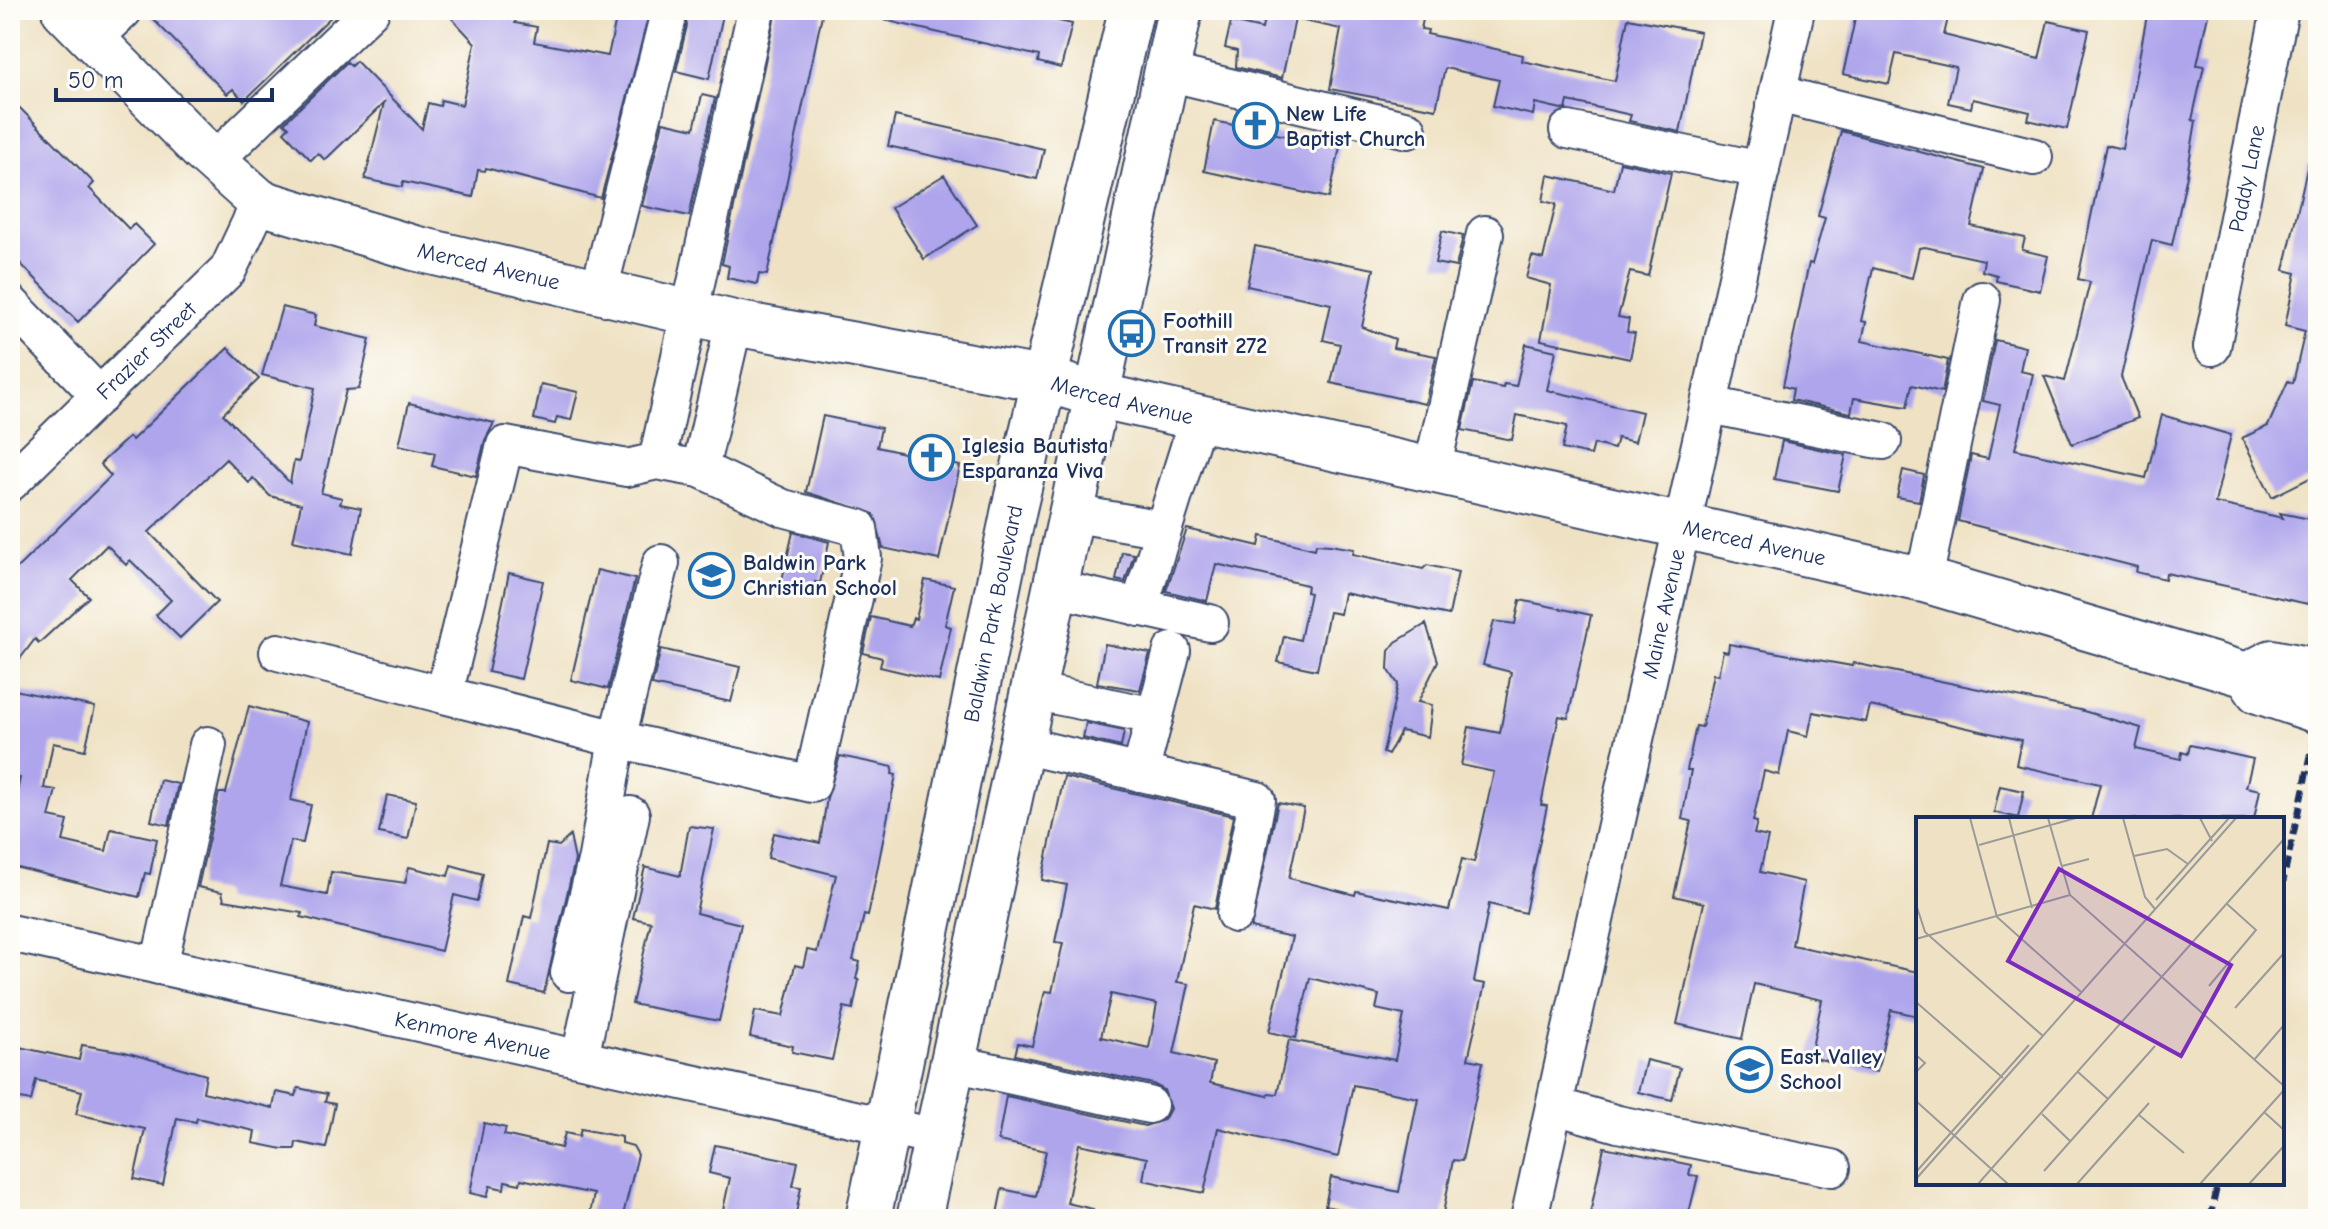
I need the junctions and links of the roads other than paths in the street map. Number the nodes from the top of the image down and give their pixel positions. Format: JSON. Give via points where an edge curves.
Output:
{"nodes":[{"id":1,"x":371,"y":10,"type":"edge"},
{"id":2,"x":756,"y":10,"type":"edge"},
{"id":3,"x":1131,"y":10,"type":"edge"},
{"id":4,"x":1180,"y":10,"type":"edge"},
{"id":5,"x":1796,"y":10,"type":"edge"},
{"id":6,"x":2280,"y":10,"type":"edge"},
{"id":7,"x":94,"y":20,"type":"edge"},
{"id":8,"x":667,"y":21,"type":"dead end"},
{"id":9,"x":1167,"y":72,"type":"junction"},
{"id":10,"x":1778,"y":94,"type":"junction"},
{"id":11,"x":1408,"y":130,"type":"dead end"},
{"id":12,"x":1568,"y":130,"type":"dead end"},
{"id":13,"x":2034,"y":157,"type":"dead end"},
{"id":14,"x":216,"y":159,"type":"junction"},
{"id":15,"x":1761,"y":170,"type":"junction"},
{"id":16,"x":260,"y":202,"type":"junction"},
{"id":17,"x":1485,"y":234,"type":"dead end"},
{"id":18,"x":599,"y":290,"type":"junction"},
{"id":19,"x":1982,"y":300,"type":"dead end"},
{"id":20,"x":10,"y":303,"type":"edge"},
{"id":21,"x":691,"y":313,"type":"junction"},
{"id":22,"x":734,"y":323,"type":"junction"},
{"id":23,"x":2212,"y":347,"type":"dead end"},
{"id":24,"x":1047,"y":380,"type":"junction"},
{"id":25,"x":1096,"y":395,"type":"junction"},
{"id":26,"x":100,"y":396,"type":"junction"},
{"id":27,"x":1710,"y":405,"type":"junction"},
{"id":28,"x":1198,"y":418,"type":"junction"},
{"id":29,"x":1883,"y":441,"type":"dead end"},
{"id":30,"x":657,"y":461,"type":"junction"},
{"id":31,"x":700,"y":469,"type":"junction"},
{"id":32,"x":1432,"y":470,"type":"junction"},
{"id":33,"x":10,"y":483,"type":"edge"},
{"id":34,"x":1070,"y":513,"type":"junction"},
{"id":35,"x":1683,"y":525,"type":"junction"},
{"id":36,"x":1163,"y":529,"type":"junction"},
{"id":37,"x":661,"y":563,"type":"dead end"},
{"id":38,"x":1924,"y":580,"type":"junction"},
{"id":39,"x":1054,"y":588,"type":"junction"},
{"id":40,"x":1139,"y":608,"type":"junction"},
{"id":41,"x":1210,"y":623,"type":"dead end"},
{"id":42,"x":1172,"y":651,"type":"dead end"},
{"id":43,"x":278,"y":652,"type":"dead end"},
{"id":44,"x":2318,"y":671,"type":"edge"},
{"id":45,"x":2247,"y":675,"type":"junction"},
{"id":46,"x":1032,"y":691,"type":"junction"},
{"id":47,"x":444,"y":695,"type":"junction"},
{"id":48,"x":2318,"y":711,"type":"edge"},
{"id":49,"x":1155,"y":716,"type":"junction"},
{"id":50,"x":617,"y":739,"type":"junction"},
{"id":51,"x":208,"y":745,"type":"dead end"},
{"id":52,"x":1021,"y":745,"type":"junction"},
{"id":53,"x":1140,"y":773,"type":"junction"},
{"id":54,"x":631,"y":815,"type":"dead end"},
{"id":55,"x":1235,"y":914,"type":"dead end"},
{"id":56,"x":10,"y":933,"type":"edge"},
{"id":57,"x":159,"y":966,"type":"junction"},
{"id":58,"x":569,"y":973,"type":"dead end"},
{"id":59,"x":580,"y":1058,"type":"junction"},
{"id":60,"x":952,"y":1063,"type":"junction"},
{"id":61,"x":1149,"y":1105,"type":"dead end"},
{"id":62,"x":1555,"y":1106,"type":"junction"},
{"id":63,"x":887,"y":1127,"type":"junction"},
{"id":64,"x":936,"y":1137,"type":"junction"},
{"id":65,"x":1832,"y":1168,"type":"dead end"},
{"id":66,"x":868,"y":1219,"type":"edge"},
{"id":67,"x":919,"y":1219,"type":"edge"},
{"id":68,"x":1529,"y":1219,"type":"edge"}],
"edges":[{"from":1,"to":14,"type":"street"},
{"from":2,"to":21,"type":"street"},
{"from":3,"to":24,"type":"main road","name":"Baldwin Park Boulevard"},
{"from":4,"to":9,"type":"main road"},
{"from":5,"to":10,"type":"street","name":"Maine Avenue"},
{"from":6,"to":23,"type":"street","name":"Paddy Lane"},
{"from":7,"to":14,"type":"main road","name":"Merced Avenue","via":[[202,150]]},
{"from":8,"to":18,"type":"street"},
{"from":9,"to":11,"type":"street"},
{"from":9,"to":25,"type":"main road"},
{"from":10,"to":13,"type":"street"},
{"from":10,"to":15,"type":"street","name":"Maine Avenue"},
{"from":12,"to":15,"type":"street"},
{"from":14,"to":16,"type":"main road","name":"Merced Avenue"},
{"from":15,"to":27,"type":"street","name":"Maine Avenue"},
{"from":16,"to":18,"type":"main road","name":"Merced Avenue","via":[[414,248]]},
{"from":16,"to":26,"type":"street","name":"Frazier Street","via":[[228,270]]},
{"from":17,"to":32,"type":"street"},
{"from":18,"to":21,"type":"main road","name":"Merced Avenue"},
{"from":19,"to":38,"type":"street"},
{"from":20,"to":26,"type":"street"},
{"from":21,"to":22,"type":"main road","name":"Merced Avenue"},
{"from":21,"to":30,"type":"street"},
{"from":22,"to":24,"type":"main road","name":"Merced Avenue"},
{"from":22,"to":31,"type":"street"},
{"from":24,"to":25,"type":"main road","name":"Merced Avenue"},
{"from":24,"to":63,"type":"main road","name":"Baldwin Park Boulevard","via":[[1014,509]]},
{"from":25,"to":28,"type":"main road","name":"Merced Avenue"},
{"from":25,"to":34,"type":"main road"},
{"from":26,"to":33,"type":"street","name":"Frazier Street"},
{"from":27,"to":29,"type":"street"},
{"from":27,"to":35,"type":"street","name":"Maine Avenue"},
{"from":28,"to":32,"type":"main road","name":"Merced Avenue"},
{"from":28,"to":36,"type":"street"},
{"from":30,"to":31,"type":"street"},
{"from":30,"to":47,"type":"street","via":[[627,468],[505,445]]},
{"from":31,"to":50,"type":"street","via":[[783,508],[859,528],[863,558],[812,784]]},
{"from":32,"to":35,"type":"main road","name":"Merced Avenue"},
{"from":34,"to":36,"type":"street"},
{"from":34,"to":39,"type":"main road"},
{"from":35,"to":38,"type":"main road","name":"Merced Avenue"},
{"from":35,"to":62,"type":"street","name":"Maine Avenue"},
{"from":36,"to":40,"type":"street"},
{"from":37,"to":50,"type":"street"},
{"from":38,"to":45,"type":"main road","name":"Merced Avenue"},
{"from":39,"to":40,"type":"street"},
{"from":39,"to":46,"type":"main road"},
{"from":40,"to":41,"type":"street"},
{"from":42,"to":49,"type":"street"},
{"from":43,"to":47,"type":"street"},
{"from":44,"to":45,"type":"main road","via":[[2272,662]]},
{"from":45,"to":48,"type":"main road","name":"Merced Avenue","via":[[2258,691]]},
{"from":46,"to":49,"type":"street"},
{"from":46,"to":52,"type":"main road"},
{"from":47,"to":50,"type":"street"},
{"from":49,"to":53,"type":"street"},
{"from":50,"to":58,"type":"street","via":[[597,857]]},
{"from":51,"to":57,"type":"street"},
{"from":52,"to":53,"type":"street"},
{"from":52,"to":60,"type":"main road"},
{"from":53,"to":55,"type":"street","via":[[1257,800]]},
{"from":54,"to":59,"type":"street"},
{"from":56,"to":57,"type":"street","name":"Kenmore Avenue"},
{"from":57,"to":59,"type":"street","name":"Kenmore Avenue"},
{"from":59,"to":63,"type":"street","name":"Kenmore Avenue"},
{"from":60,"to":61,"type":"street"},
{"from":60,"to":64,"type":"main road"},
{"from":62,"to":65,"type":"street"},
{"from":62,"to":68,"type":"street","name":"Maine Avenue"},
{"from":63,"to":64,"type":"street","name":"Kenmore Avenue"},
{"from":63,"to":66,"type":"main road","name":"Baldwin Park Boulevard"},
{"from":64,"to":67,"type":"main road"}]}
